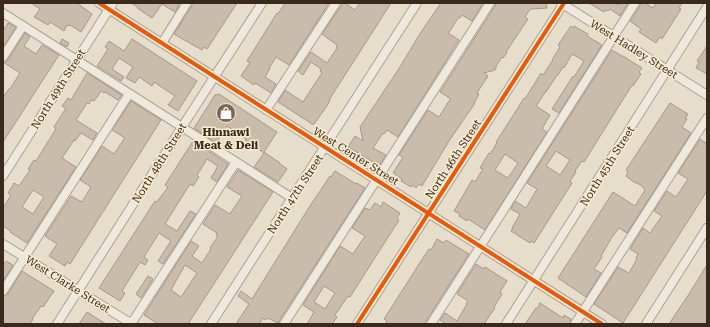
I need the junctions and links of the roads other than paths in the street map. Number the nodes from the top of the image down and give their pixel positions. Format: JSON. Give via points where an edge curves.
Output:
{"nodes":[{"id":1,"x":99,"y":3,"type":"edge"},
{"id":2,"x":187,"y":3,"type":"edge"},
{"id":3,"x":262,"y":3,"type":"edge"},
{"id":4,"x":336,"y":3,"type":"edge"},
{"id":5,"x":417,"y":3,"type":"edge"},
{"id":6,"x":490,"y":3,"type":"edge"},
{"id":7,"x":562,"y":3,"type":"edge"},
{"id":8,"x":635,"y":3,"type":"edge"},
{"id":9,"x":111,"y":6,"type":"edge"},
{"id":10,"x":707,"y":7,"type":"edge"},
{"id":11,"x":3,"y":13,"type":"edge"},
{"id":12,"x":23,"y":26,"type":"junction"},
{"id":13,"x":613,"y":36,"type":"junction"},
{"id":14,"x":162,"y":43,"type":"junction"},
{"id":15,"x":3,"y":57,"type":"edge"},
{"id":16,"x":76,"y":60,"type":"junction"},
{"id":17,"x":667,"y":70,"type":"junction"},
{"id":18,"x":214,"y":77,"type":"junction"},
{"id":19,"x":130,"y":94,"type":"junction"},
{"id":20,"x":707,"y":96,"type":"edge"},
{"id":21,"x":266,"y":110,"type":"junction"},
{"id":22,"x":707,"y":118,"type":"edge"},
{"id":23,"x":182,"y":126,"type":"junction"},
{"id":24,"x":325,"y":147,"type":"junction"},
{"id":25,"x":236,"y":162,"type":"junction"},
{"id":26,"x":3,"y":176,"type":"edge"},
{"id":27,"x":376,"y":180,"type":"junction"},
{"id":28,"x":292,"y":198,"type":"junction"},
{"id":29,"x":429,"y":213,"type":"junction"},
{"id":30,"x":707,"y":228,"type":"edge"},
{"id":31,"x":3,"y":244,"type":"edge"},
{"id":32,"x":480,"y":246,"type":"junction"},
{"id":33,"x":25,"y":257,"type":"junction"},
{"id":34,"x":534,"y":280,"type":"junction"},
{"id":35,"x":3,"y":291,"type":"edge"},
{"id":36,"x":78,"y":291,"type":"junction"},
{"id":37,"x":583,"y":311,"type":"junction"},
{"id":38,"x":57,"y":324,"type":"edge"},
{"id":39,"x":132,"y":324,"type":"edge"},
{"id":40,"x":211,"y":324,"type":"edge"},
{"id":41,"x":284,"y":324,"type":"edge"},
{"id":42,"x":358,"y":324,"type":"edge"},
{"id":43,"x":431,"y":324,"type":"edge"},
{"id":44,"x":506,"y":324,"type":"edge"},
{"id":45,"x":575,"y":324,"type":"edge"},
{"id":46,"x":602,"y":324,"type":"edge"},
{"id":47,"x":646,"y":324,"type":"edge"}],
"edges":[{"from":1,"to":9,"type":"street","name":"West Center Street"},
{"from":2,"to":14,"type":"street"},
{"from":3,"to":18,"type":"street","name":"North 48th Street"},
{"from":4,"to":21,"type":"street"},
{"from":5,"to":24,"type":"street","name":"North 47th Street"},
{"from":6,"to":27,"type":"street"},
{"from":7,"to":13,"type":"street","name":"West Hadley Street"},
{"from":7,"to":29,"type":"street","name":"North 46th Street"},
{"from":8,"to":13,"type":"street"},
{"from":9,"to":14,"type":"street","name":"West Center Street"},
{"from":9,"to":16,"type":"street","name":"North 49th Street"},
{"from":10,"to":17,"type":"street","name":"North 45th Street"},
{"from":11,"to":12,"type":"street"},
{"from":12,"to":15,"type":"street"},
{"from":12,"to":16,"type":"street"},
{"from":13,"to":17,"type":"street","name":"West Hadley Street"},
{"from":13,"to":32,"type":"street"},
{"from":14,"to":18,"type":"street","name":"West Center Street"},
{"from":16,"to":19,"type":"street"},
{"from":16,"to":26,"type":"street","name":"North 49th Street"},
{"from":17,"to":20,"type":"street","name":"West Hadley Street"},
{"from":17,"to":34,"type":"street","name":"North 45th Street"},
{"from":18,"to":21,"type":"street","name":"West Center Street"},
{"from":18,"to":23,"type":"street","name":"North 48th Street"},
{"from":19,"to":23,"type":"street"},
{"from":19,"to":33,"type":"street"},
{"from":21,"to":24,"type":"street","name":"West Center Street"},
{"from":22,"to":37,"type":"street"},
{"from":23,"to":25,"type":"street"},
{"from":23,"to":36,"type":"street","name":"North 48th Street"},
{"from":24,"to":27,"type":"street","name":"West Center Street"},
{"from":24,"to":28,"type":"street","name":"North 47th Street"},
{"from":25,"to":28,"type":"street"},
{"from":25,"to":39,"type":"street"},
{"from":27,"to":29,"type":"street","name":"West Center Street"},
{"from":27,"to":41,"type":"street"},
{"from":28,"to":40,"type":"street","name":"North 47th Street"},
{"from":29,"to":32,"type":"street","name":"West Center Street"},
{"from":29,"to":42,"type":"street","name":"North 46th Street"},
{"from":30,"to":47,"type":"street"},
{"from":31,"to":33,"type":"street","name":"West Clarke Street"},
{"from":32,"to":34,"type":"street","name":"West Center Street"},
{"from":32,"to":43,"type":"street"},
{"from":33,"to":35,"type":"street"},
{"from":33,"to":36,"type":"street","name":"West Clarke Street"},
{"from":34,"to":37,"type":"street","name":"West Center Street"},
{"from":34,"to":44,"type":"street","name":"North 45th Street"},
{"from":36,"to":38,"type":"street","name":"North 48th Street"},
{"from":36,"to":39,"type":"street","name":"West Clarke Street"},
{"from":37,"to":45,"type":"street"},
{"from":37,"to":46,"type":"street","name":"West Center Street"}]}
